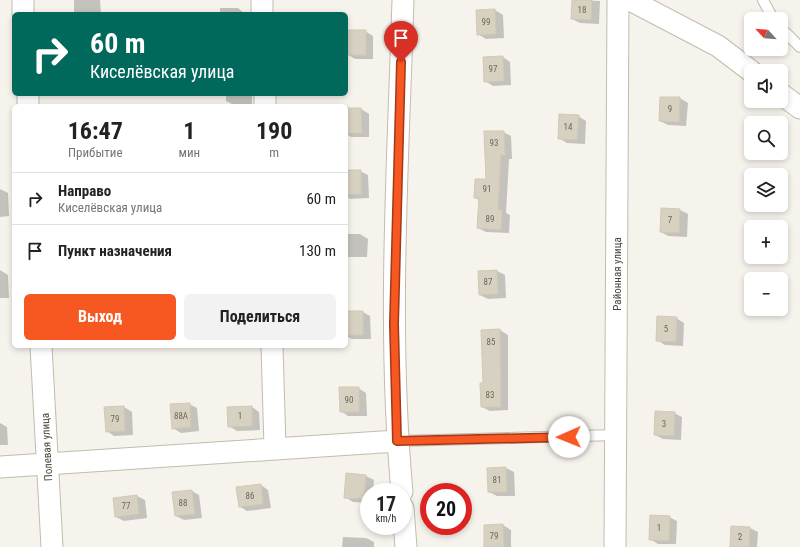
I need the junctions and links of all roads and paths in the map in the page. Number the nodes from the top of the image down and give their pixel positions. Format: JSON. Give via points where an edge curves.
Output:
{"nodes":[{"id":1,"x":23,"y":0,"type":"edge"},
{"id":2,"x":262,"y":0,"type":"edge"},
{"id":3,"x":403,"y":0,"type":"edge"},
{"id":4,"x":618,"y":0,"type":"edge"},
{"id":5,"x":630,"y":0,"type":"edge"},
{"id":6,"x":764,"y":0,"type":"edge"},
{"id":7,"x":24,"y":12,"type":"edge"},
{"id":8,"x":262,"y":12,"type":"edge"},
{"id":9,"x":770,"y":12,"type":"edge"},
{"id":10,"x":788,"y":35,"type":"edge"},
{"id":11,"x":800,"y":47,"type":"edge"},
{"id":12,"x":744,"y":66,"type":"edge"},
{"id":13,"x":788,"y":99,"type":"edge"},
{"id":14,"x":800,"y":108,"type":"edge"},
{"id":15,"x":41,"y":348,"type":"edge"},
{"id":16,"x":272,"y":348,"type":"edge"},
{"id":17,"x":616,"y":436,"type":"junction"},
{"id":18,"x":397,"y":441,"type":"junction"},
{"id":19,"x":276,"y":448,"type":"junction"},
{"id":20,"x":48,"y":464,"type":"junction"},
{"id":21,"x":0,"y":467,"type":"edge"},
{"id":22,"x":401,"y":483,"type":"edge"},
{"id":23,"x":405,"y":535,"type":"edge"},
{"id":24,"x":52,"y":547,"type":"edge"},
{"id":25,"x":406,"y":547,"type":"edge"},
{"id":26,"x":615,"y":547,"type":"edge"}],
"edges":[{"from":1,"to":7,"type":"street"},
{"from":2,"to":8,"type":"street"},
{"from":3,"to":18,"type":"street","via":[[394,324]]},
{"from":4,"to":17,"type":"street","name":"Районная улица"},
{"from":5,"to":12,"type":"street","via":[[718,46]]},
{"from":6,"to":9,"type":"lane"},
{"from":10,"to":11,"type":"lane"},
{"from":13,"to":14,"type":"street"},
{"from":15,"to":20,"type":"street","name":"Полевая улица"},
{"from":16,"to":19,"type":"street"},
{"from":17,"to":18,"type":"lane"},
{"from":17,"to":26,"type":"street","name":"Районная улица"},
{"from":18,"to":19,"type":"street"},
{"from":18,"to":22,"type":"street"},
{"from":19,"to":20,"type":"street"},
{"from":20,"to":21,"type":"street"},
{"from":20,"to":24,"type":"street","name":"Полевая улица"},
{"from":23,"to":25,"type":"street"}]}
